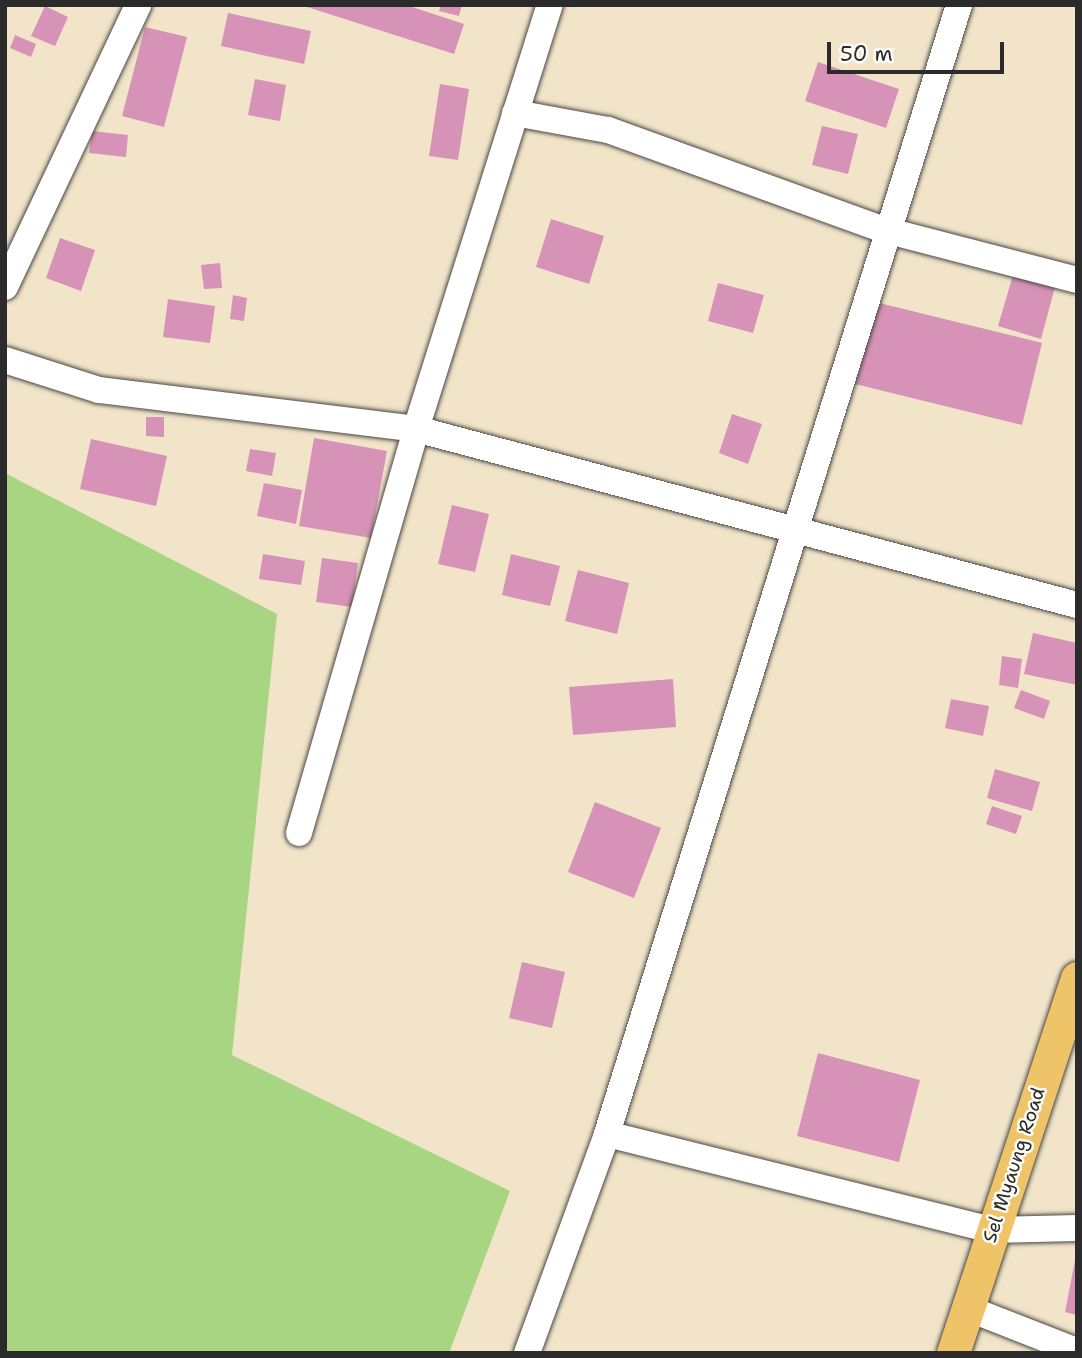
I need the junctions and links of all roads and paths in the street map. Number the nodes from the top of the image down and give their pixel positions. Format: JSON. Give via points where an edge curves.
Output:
{"nodes":[{"id":1,"x":138,"y":5,"type":"edge"},
{"id":2,"x":550,"y":5,"type":"edge"},
{"id":3,"x":959,"y":5,"type":"edge"},
{"id":4,"x":515,"y":113,"type":"junction"},
{"id":5,"x":885,"y":230,"type":"junction"},
{"id":6,"x":1077,"y":280,"type":"edge"},
{"id":7,"x":5,"y":287,"type":"edge"},
{"id":8,"x":5,"y":360,"type":"edge"},
{"id":9,"x":416,"y":429,"type":"junction"},
{"id":10,"x":792,"y":525,"type":"junction"},
{"id":11,"x":1077,"y":605,"type":"edge"},
{"id":12,"x":299,"y":833,"type":"dead end"},
{"id":13,"x":1077,"y":978,"type":"edge"},
{"id":14,"x":607,"y":1134,"type":"junction"},
{"id":15,"x":1077,"y":1228,"type":"edge"},
{"id":16,"x":992,"y":1230,"type":"junction"},
{"id":17,"x":968,"y":1308,"type":"junction"},
{"id":18,"x":1077,"y":1351,"type":"edge"},
{"id":19,"x":527,"y":1353,"type":"edge"},
{"id":20,"x":953,"y":1353,"type":"edge"}],
"edges":[{"from":1,"to":7,"type":"street"},
{"from":2,"to":4,"type":"street"},
{"from":3,"to":5,"type":"street"},
{"from":4,"to":5,"type":"street","via":[[608,130]]},
{"from":4,"to":9,"type":"street"},
{"from":5,"to":6,"type":"street"},
{"from":5,"to":10,"type":"street"},
{"from":8,"to":9,"type":"street","via":[[99,390]]},
{"from":9,"to":10,"type":"street"},
{"from":9,"to":12,"type":"street"},
{"from":10,"to":11,"type":"street"},
{"from":10,"to":14,"type":"street"},
{"from":13,"to":16,"type":"main road","name":"Sel Myaung Road"},
{"from":14,"to":16,"type":"street"},
{"from":14,"to":19,"type":"street"},
{"from":15,"to":16,"type":"street"},
{"from":16,"to":17,"type":"main road","name":"Sel Myaung Road"},
{"from":17,"to":18,"type":"street"},
{"from":17,"to":20,"type":"main road","name":"Sel Myaung Road"}]}
